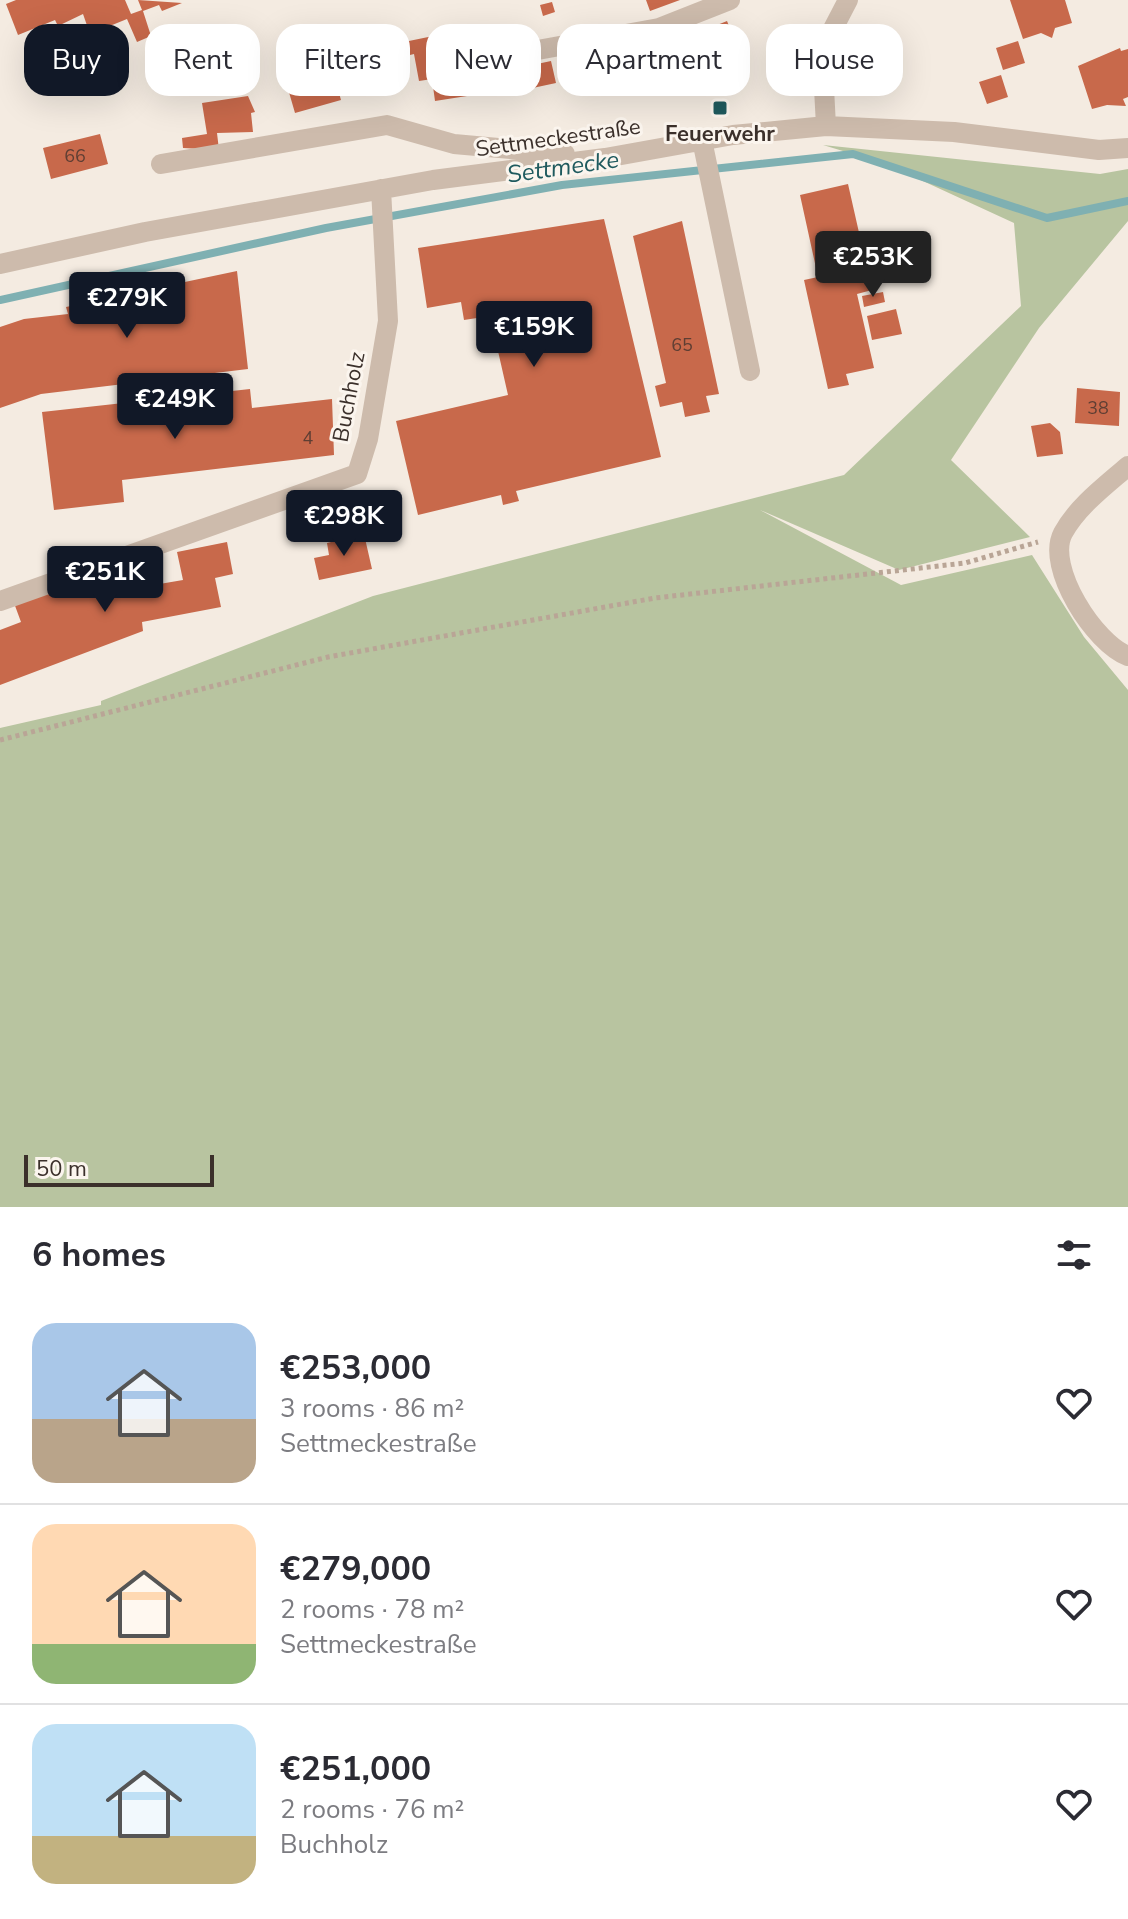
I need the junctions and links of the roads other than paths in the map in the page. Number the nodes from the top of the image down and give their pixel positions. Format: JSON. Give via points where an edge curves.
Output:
{"nodes":[{"id":1,"x":730,"y":0,"type":"edge"},
{"id":2,"x":848,"y":0,"type":"edge"},
{"id":3,"x":541,"y":49,"type":"edge"},
{"id":4,"x":826,"y":126,"type":"junction"},
{"id":5,"x":703,"y":146,"type":"junction"},
{"id":6,"x":1128,"y":148,"type":"edge"},
{"id":7,"x":605,"y":158,"type":"junction"},
{"id":8,"x":161,"y":164,"type":"dead end"},
{"id":9,"x":381,"y":197,"type":"junction"},
{"id":10,"x":0,"y":264,"type":"edge"},
{"id":11,"x":750,"y":371,"type":"dead end"},
{"id":12,"x":1128,"y":466,"type":"edge"},
{"id":13,"x":0,"y":601,"type":"edge"},
{"id":14,"x":1128,"y":656,"type":"edge"}],
"edges":[{"from":1,"to":3,"type":"street","via":[[659,28]]},
{"from":2,"to":4,"type":"street","via":[[822,50]]},
{"from":4,"to":5,"type":"street","name":"Settmeckestraße"},
{"from":4,"to":6,"type":"street","name":"Settmeckestraße","via":[[954,132],[1099,150]]},
{"from":5,"to":7,"type":"street","name":"Settmeckestraße"},
{"from":5,"to":11,"type":"street"},
{"from":7,"to":8,"type":"street","via":[[454,144],[387,125]]},
{"from":7,"to":9,"type":"street","name":"Settmeckestraße"},
{"from":9,"to":10,"type":"street","name":"Settmeckestraße","via":[[145,232]]},
{"from":9,"to":13,"type":"street","name":"Buchholz","via":[[388,321],[357,474]]},
{"from":12,"to":14,"type":"street","via":[[1078,512],[1061,536],[1060,553],[1075,600],[1100,638]]}]}
